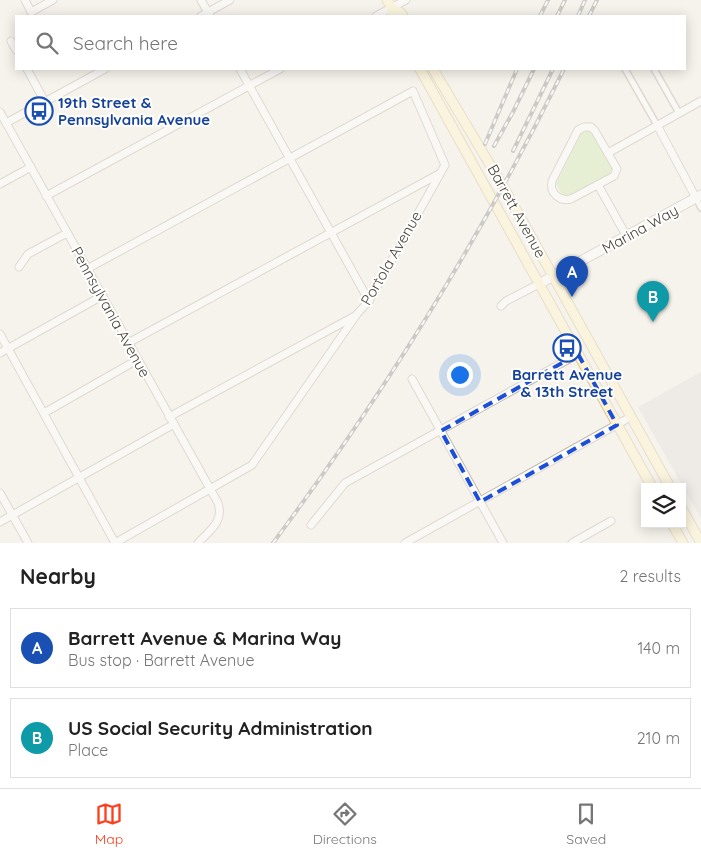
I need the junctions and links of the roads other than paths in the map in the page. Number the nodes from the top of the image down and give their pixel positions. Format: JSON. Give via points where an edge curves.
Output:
{"nodes":[{"id":1,"x":25,"y":0,"type":"edge"},
{"id":2,"x":53,"y":0,"type":"edge"},
{"id":3,"x":201,"y":0,"type":"edge"},
{"id":4,"x":230,"y":0,"type":"edge"},
{"id":5,"x":406,"y":0,"type":"edge"},
{"id":6,"x":390,"y":8,"type":"edge"},
{"id":7,"x":209,"y":14,"type":"edge"},
{"id":8,"x":378,"y":15,"type":"edge"},
{"id":9,"x":402,"y":15,"type":"edge"},
{"id":10,"x":11,"y":41,"type":"dead end"},
{"id":11,"x":15,"y":48,"type":"edge"},
{"id":12,"x":28,"y":70,"type":"edge"},
{"id":13,"x":103,"y":70,"type":"edge"},
{"id":14,"x":241,"y":70,"type":"edge"},
{"id":15,"x":278,"y":70,"type":"edge"},
{"id":16,"x":421,"y":70,"type":"edge"},
{"id":17,"x":434,"y":70,"type":"edge"},
{"id":18,"x":626,"y":70,"type":"edge"},
{"id":19,"x":655,"y":70,"type":"edge"},
{"id":20,"x":249,"y":86,"type":"junction"},
{"id":21,"x":701,"y":101,"type":"edge"},
{"id":22,"x":45,"y":102,"type":"junction"},
{"id":23,"x":0,"y":112,"type":"edge"},
{"id":24,"x":679,"y":113,"type":"junction"},
{"id":25,"x":6,"y":123,"type":"junction"},
{"id":26,"x":657,"y":125,"type":"junction"},
{"id":27,"x":608,"y":153,"type":"junction"},
{"id":28,"x":290,"y":159,"type":"junction"},
{"id":29,"x":31,"y":167,"type":"junction"},
{"id":30,"x":439,"y":174,"type":"junction"},
{"id":31,"x":0,"y":184,"type":"edge"},
{"id":32,"x":598,"y":185,"type":"junction"},
{"id":33,"x":46,"y":196,"type":"junction"},
{"id":34,"x":698,"y":197,"type":"edge"},
{"id":35,"x":701,"y":208,"type":"edge"},
{"id":36,"x":331,"y":232,"type":"junction"},
{"id":37,"x":67,"y":233,"type":"junction"},
{"id":38,"x":627,"y":237,"type":"junction"},
{"id":39,"x":18,"y":267,"type":"dead end"},
{"id":40,"x":87,"y":270,"type":"junction"},
{"id":41,"x":553,"y":277,"type":"junction"},
{"id":42,"x":539,"y":284,"type":"junction"},
{"id":43,"x":102,"y":296,"type":"junction"},
{"id":44,"x":369,"y":300,"type":"junction"},
{"id":45,"x":501,"y":306,"type":"dead end"},
{"id":46,"x":357,"y":314,"type":"junction"},
{"id":47,"x":0,"y":334,"type":"edge"},
{"id":48,"x":128,"y":343,"type":"junction"},
{"id":49,"x":8,"y":348,"type":"junction"},
{"id":50,"x":0,"y":353,"type":"edge"},
{"id":51,"x":578,"y":354,"type":"junction"},
{"id":52,"x":137,"y":360,"type":"junction"},
{"id":53,"x":412,"y":380,"type":"dead end"},
{"id":54,"x":44,"y":413,"type":"junction"},
{"id":55,"x":170,"y":417,"type":"junction"},
{"id":56,"x":621,"y":422,"type":"junction"},
{"id":57,"x":174,"y":424,"type":"junction"},
{"id":58,"x":441,"y":431,"type":"junction"},
{"id":59,"x":79,"y":477,"type":"junction"},
{"id":60,"x":650,"y":483,"type":"edge"},
{"id":61,"x":668,"y":483,"type":"edge"},
{"id":62,"x":210,"y":489,"type":"junction"},
{"id":63,"x":0,"y":493,"type":"edge"},
{"id":64,"x":480,"y":502,"type":"junction"},
{"id":65,"x":12,"y":515,"type":"junction"},
{"id":66,"x":686,"y":516,"type":"edge"},
{"id":67,"x":611,"y":521,"type":"dead end"},
{"id":68,"x":0,"y":522,"type":"edge"},
{"id":69,"x":312,"y":525,"type":"dead end"},
{"id":70,"x":674,"y":528,"type":"edge"},
{"id":71,"x":28,"y":543,"type":"edge"},
{"id":72,"x":115,"y":543,"type":"edge"},
{"id":73,"x":198,"y":543,"type":"edge"},
{"id":74,"x":405,"y":543,"type":"edge"},
{"id":75,"x":503,"y":543,"type":"edge"},
{"id":76,"x":572,"y":543,"type":"edge"},
{"id":77,"x":683,"y":543,"type":"edge"},
{"id":78,"x":701,"y":543,"type":"edge"}],
"edges":[{"from":1,"to":2,"type":"street","via":[[31,12]]},
{"from":3,"to":7,"type":"street"},
{"from":4,"to":7,"type":"street"},
{"from":5,"to":6,"type":"street"},
{"from":6,"to":8,"type":"street"},
{"from":6,"to":9,"type":"main road"},
{"from":10,"to":11,"type":"street"},
{"from":12,"to":22,"type":"street"},
{"from":13,"to":22,"type":"street"},
{"from":14,"to":20,"type":"street"},
{"from":15,"to":20,"type":"street"},
{"from":16,"to":42,"type":"main road","name":"Barrett Avenue"},
{"from":17,"to":41,"type":"main road","name":"Barrett Avenue"},
{"from":18,"to":26,"type":"street"},
{"from":19,"to":24,"type":"street"},
{"from":20,"to":28,"type":"street"},
{"from":20,"to":33,"type":"street"},
{"from":21,"to":24,"type":"street"},
{"from":22,"to":25,"type":"street"},
{"from":23,"to":25,"type":"street","name":"Pennsylvania Avenue"},
{"from":24,"to":26,"type":"street"},
{"from":25,"to":29,"type":"street","name":"Pennsylvania Avenue"},
{"from":26,"to":27,"type":"street"},
{"from":26,"to":34,"type":"street"},
{"from":27,"to":32,"type":"street","via":[[617,169],[614,176]]},
{"from":27,"to":32,"type":"street","via":[[591,127],[578,130],[551,186],[558,198],[564,201]]},
{"from":28,"to":30,"type":"street","name":"Portola Avenue","via":[[413,91],[445,165]]},
{"from":28,"to":36,"type":"street"},
{"from":28,"to":40,"type":"street"},
{"from":29,"to":31,"type":"street"},
{"from":29,"to":33,"type":"street","name":"Pennsylvania Avenue"},
{"from":30,"to":36,"type":"street"},
{"from":30,"to":44,"type":"street","name":"Portola Avenue"},
{"from":32,"to":38,"type":"street"},
{"from":33,"to":37,"type":"street","name":"Pennsylvania Avenue"},
{"from":34,"to":35,"type":"street"},
{"from":34,"to":38,"type":"street","name":"Marina Way"},
{"from":36,"to":44,"type":"street"},
{"from":36,"to":48,"type":"street"},
{"from":37,"to":39,"type":"street","via":[[28,254]]},
{"from":37,"to":40,"type":"street","name":"Pennsylvania Avenue"},
{"from":38,"to":41,"type":"street","name":"Marina Way"},
{"from":40,"to":43,"type":"street","name":"Pennsylvania Avenue"},
{"from":41,"to":42,"type":"street","name":"Marina Way"},
{"from":41,"to":61,"type":"main road","name":"Barrett Avenue"},
{"from":42,"to":45,"type":"street","name":"Marina Way"},
{"from":42,"to":51,"type":"main road","name":"Barrett Avenue"},
{"from":43,"to":48,"type":"street","name":"Pennsylvania Avenue"},
{"from":43,"to":49,"type":"street"},
{"from":44,"to":46,"type":"street","name":"Portola Avenue"},
{"from":46,"to":55,"type":"street"},
{"from":46,"to":62,"type":"street","name":"Portola Avenue","via":[[252,465]]},
{"from":47,"to":49,"type":"street"},
{"from":48,"to":52,"type":"street","name":"Pennsylvania Avenue"},
{"from":49,"to":50,"type":"street"},
{"from":49,"to":54,"type":"street"},
{"from":51,"to":56,"type":"main road","name":"Barrett Avenue"},
{"from":51,"to":58,"type":"street"},
{"from":52,"to":54,"type":"street"},
{"from":52,"to":55,"type":"street","name":"Pennsylvania Avenue"},
{"from":53,"to":58,"type":"street"},
{"from":54,"to":59,"type":"street"},
{"from":55,"to":57,"type":"street","name":"Pennsylvania Avenue"},
{"from":56,"to":60,"type":"main road","name":"Barrett Avenue"},
{"from":56,"to":64,"type":"street"},
{"from":57,"to":59,"type":"street"},
{"from":57,"to":62,"type":"street","name":"Pennsylvania Avenue"},
{"from":58,"to":64,"type":"street"},
{"from":58,"to":69,"type":"street","via":[[345,483]]},
{"from":59,"to":65,"type":"street"},
{"from":59,"to":72,"type":"street"},
{"from":62,"to":72,"type":"street"},
{"from":62,"to":73,"type":"street","name":"Pennsylvania Avenue","via":[[221,512],[218,521]]},
{"from":63,"to":65,"type":"street"},
{"from":64,"to":74,"type":"street"},
{"from":64,"to":75,"type":"street"},
{"from":65,"to":68,"type":"street"},
{"from":65,"to":71,"type":"street"},
{"from":66,"to":78,"type":"main road"},
{"from":67,"to":76,"type":"street"},
{"from":70,"to":77,"type":"main road"}]}
